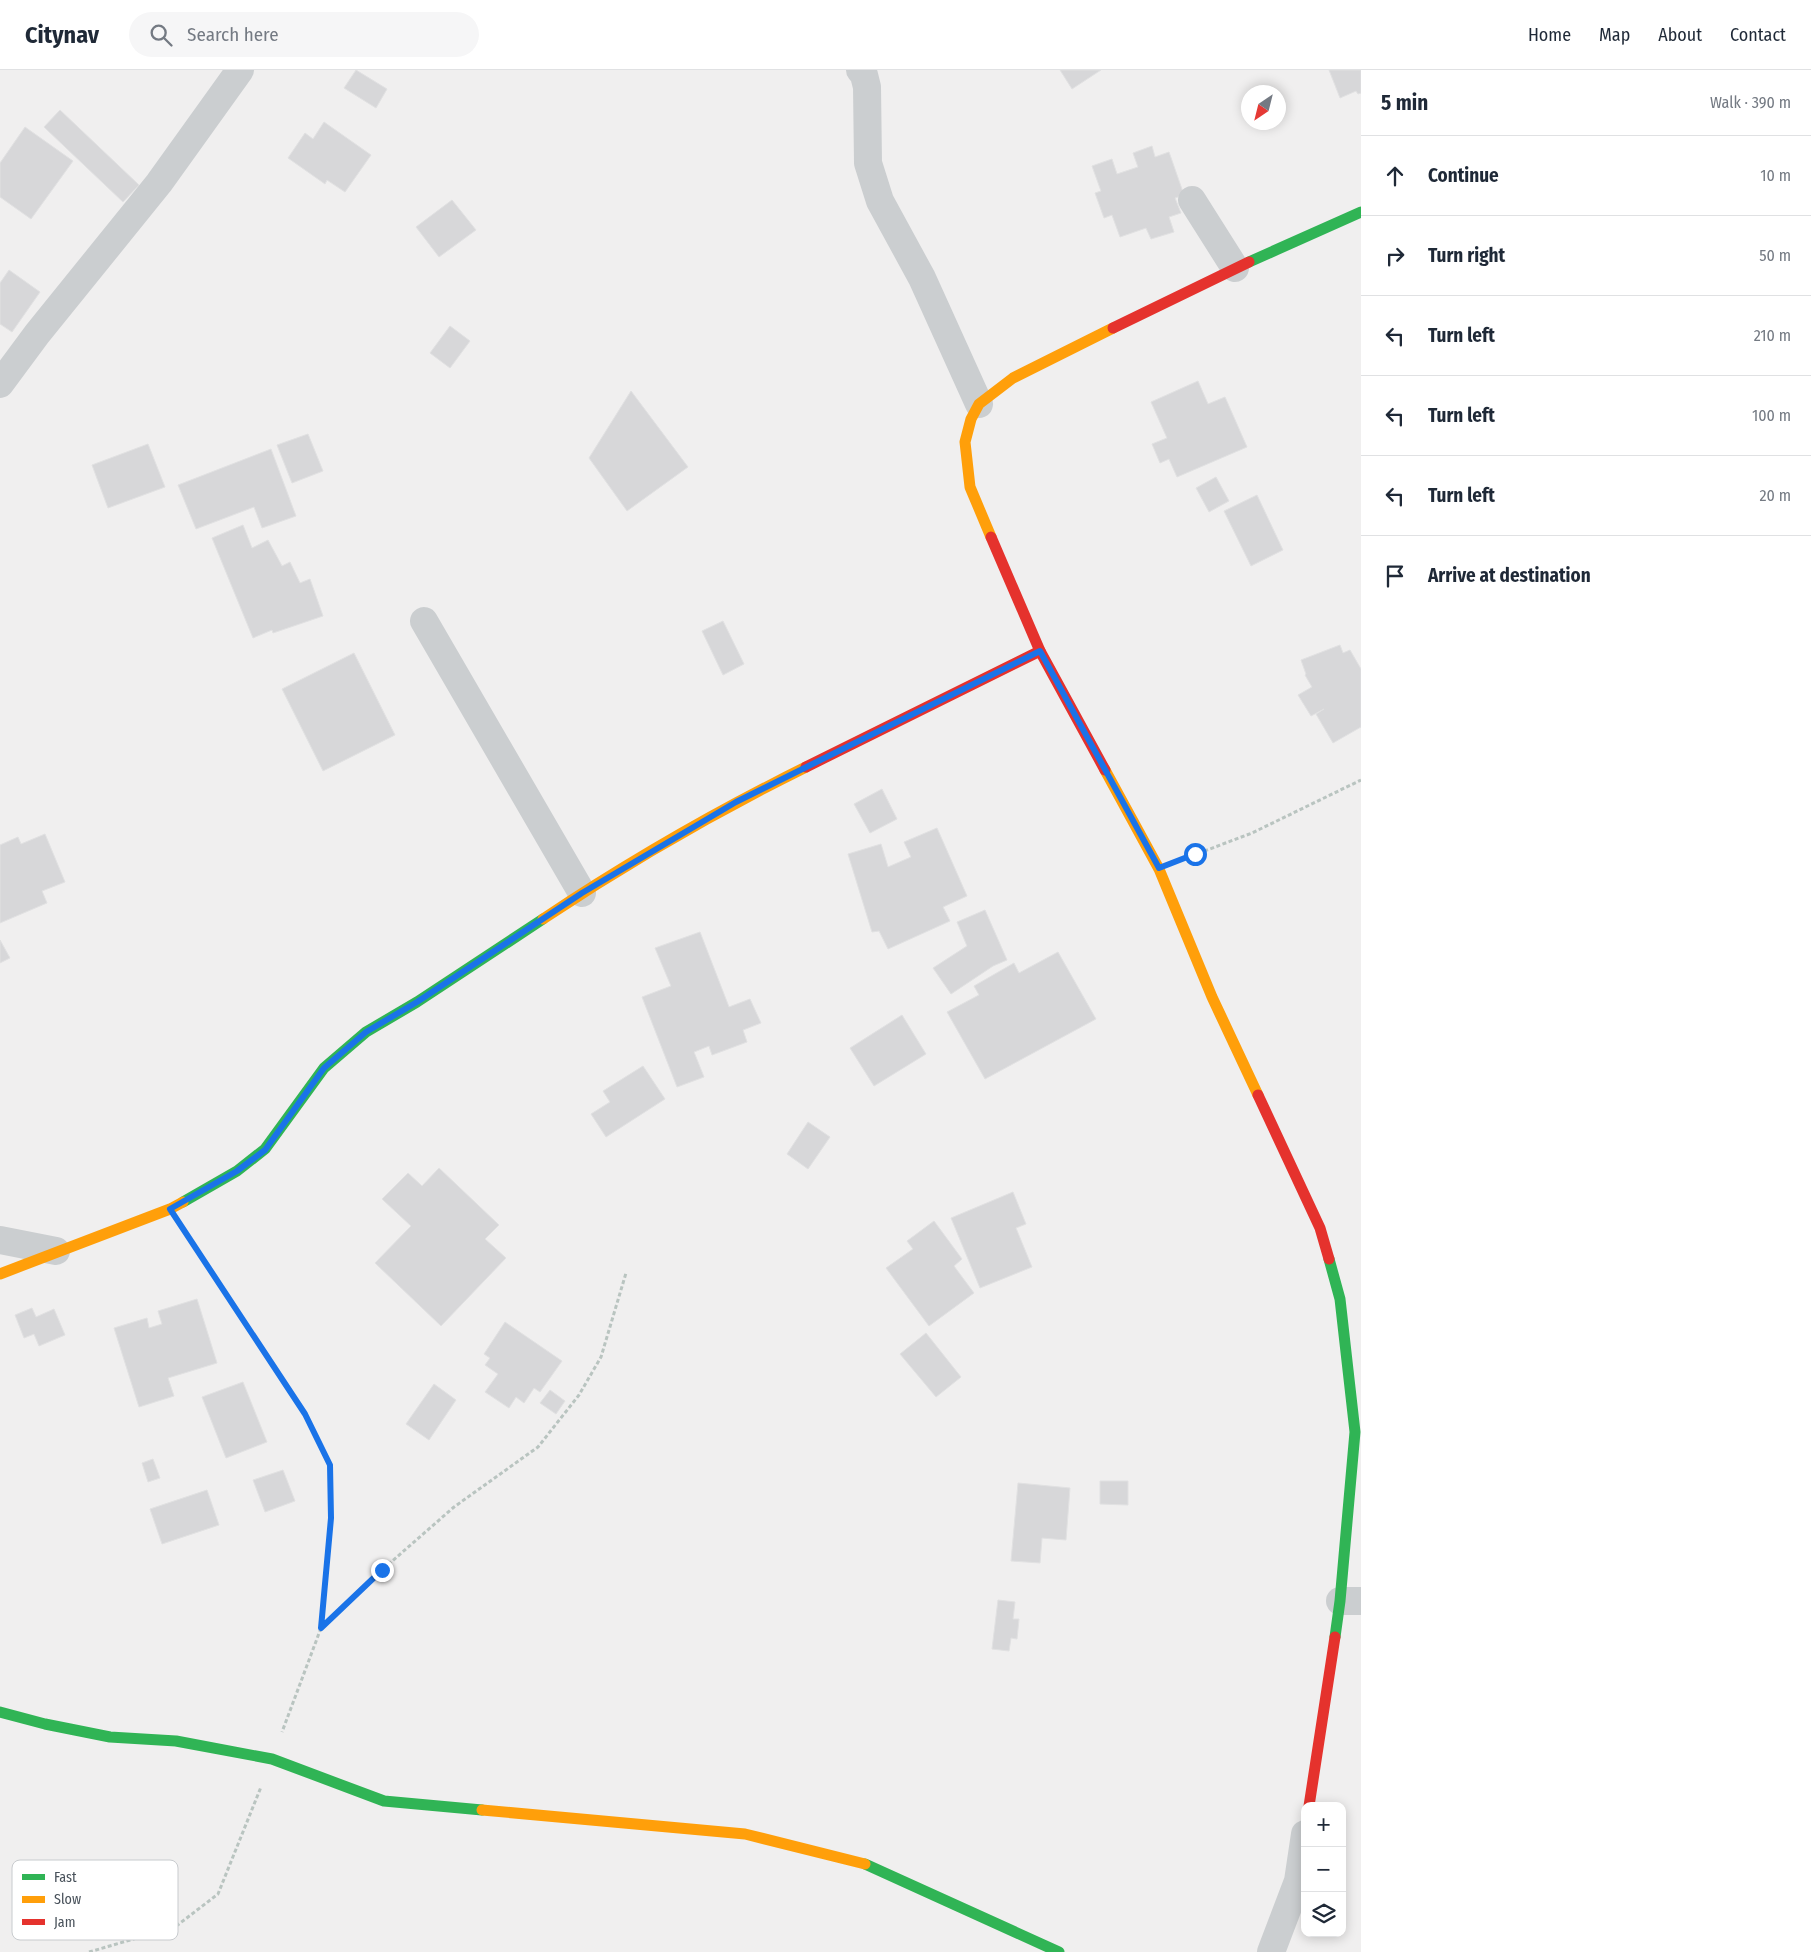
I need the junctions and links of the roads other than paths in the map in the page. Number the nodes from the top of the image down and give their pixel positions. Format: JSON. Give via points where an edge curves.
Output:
{"nodes":[{"id":1,"x":240,"y":70,"type":"edge"},
{"id":2,"x":860,"y":70,"type":"edge"},
{"id":3,"x":1192,"y":200,"type":"dead end"},
{"id":4,"x":1361,"y":212,"type":"edge"},
{"id":5,"x":1235,"y":268,"type":"junction"},
{"id":6,"x":0,"y":384,"type":"edge"},
{"id":7,"x":979,"y":404,"type":"junction"},
{"id":8,"x":424,"y":621,"type":"dead end"},
{"id":9,"x":1040,"y":651,"type":"junction"},
{"id":10,"x":582,"y":893,"type":"junction"},
{"id":11,"x":0,"y":1240,"type":"edge"},
{"id":12,"x":56,"y":1252,"type":"junction"},
{"id":13,"x":0,"y":1274,"type":"edge"},
{"id":14,"x":1350,"y":1601,"type":"edge"},
{"id":15,"x":0,"y":1712,"type":"edge"},
{"id":16,"x":1310,"y":1802,"type":"edge"},
{"id":17,"x":1303,"y":1847,"type":"edge"},
{"id":18,"x":1059,"y":1952,"type":"edge"},
{"id":19,"x":1271,"y":1952,"type":"edge"}],
"edges":[{"from":1,"to":6,"type":"street","via":[[159,184]]},
{"from":2,"to":7,"type":"street","via":[[867,87],[868,163],[880,201],[922,278]]},
{"from":3,"to":5,"type":"street"},
{"from":4,"to":5,"type":"street"},
{"from":5,"to":7,"type":"street","via":[[1013,378]]},
{"from":7,"to":9,"type":"street","via":[[965,442],[970,487]]},
{"from":8,"to":10,"type":"street"},
{"from":9,"to":10,"type":"street","via":[[736,802]]},
{"from":9,"to":14,"type":"street","via":[[1159,868],[1212,997],[1320,1228],[1340,1299],[1355,1432]]},
{"from":10,"to":12,"type":"street","via":[[366,1032],[324,1068],[265,1150],[237,1171],[170,1209]]},
{"from":11,"to":12,"type":"street"},
{"from":12,"to":13,"type":"street"},
{"from":14,"to":16,"type":"street"},
{"from":15,"to":18,"type":"street","via":[[110,1736],[176,1741],[272,1759],[384,1801],[735,1833],[764,1839],[861,1862]]},
{"from":17,"to":19,"type":"street","via":[[1298,1881]]}]}
